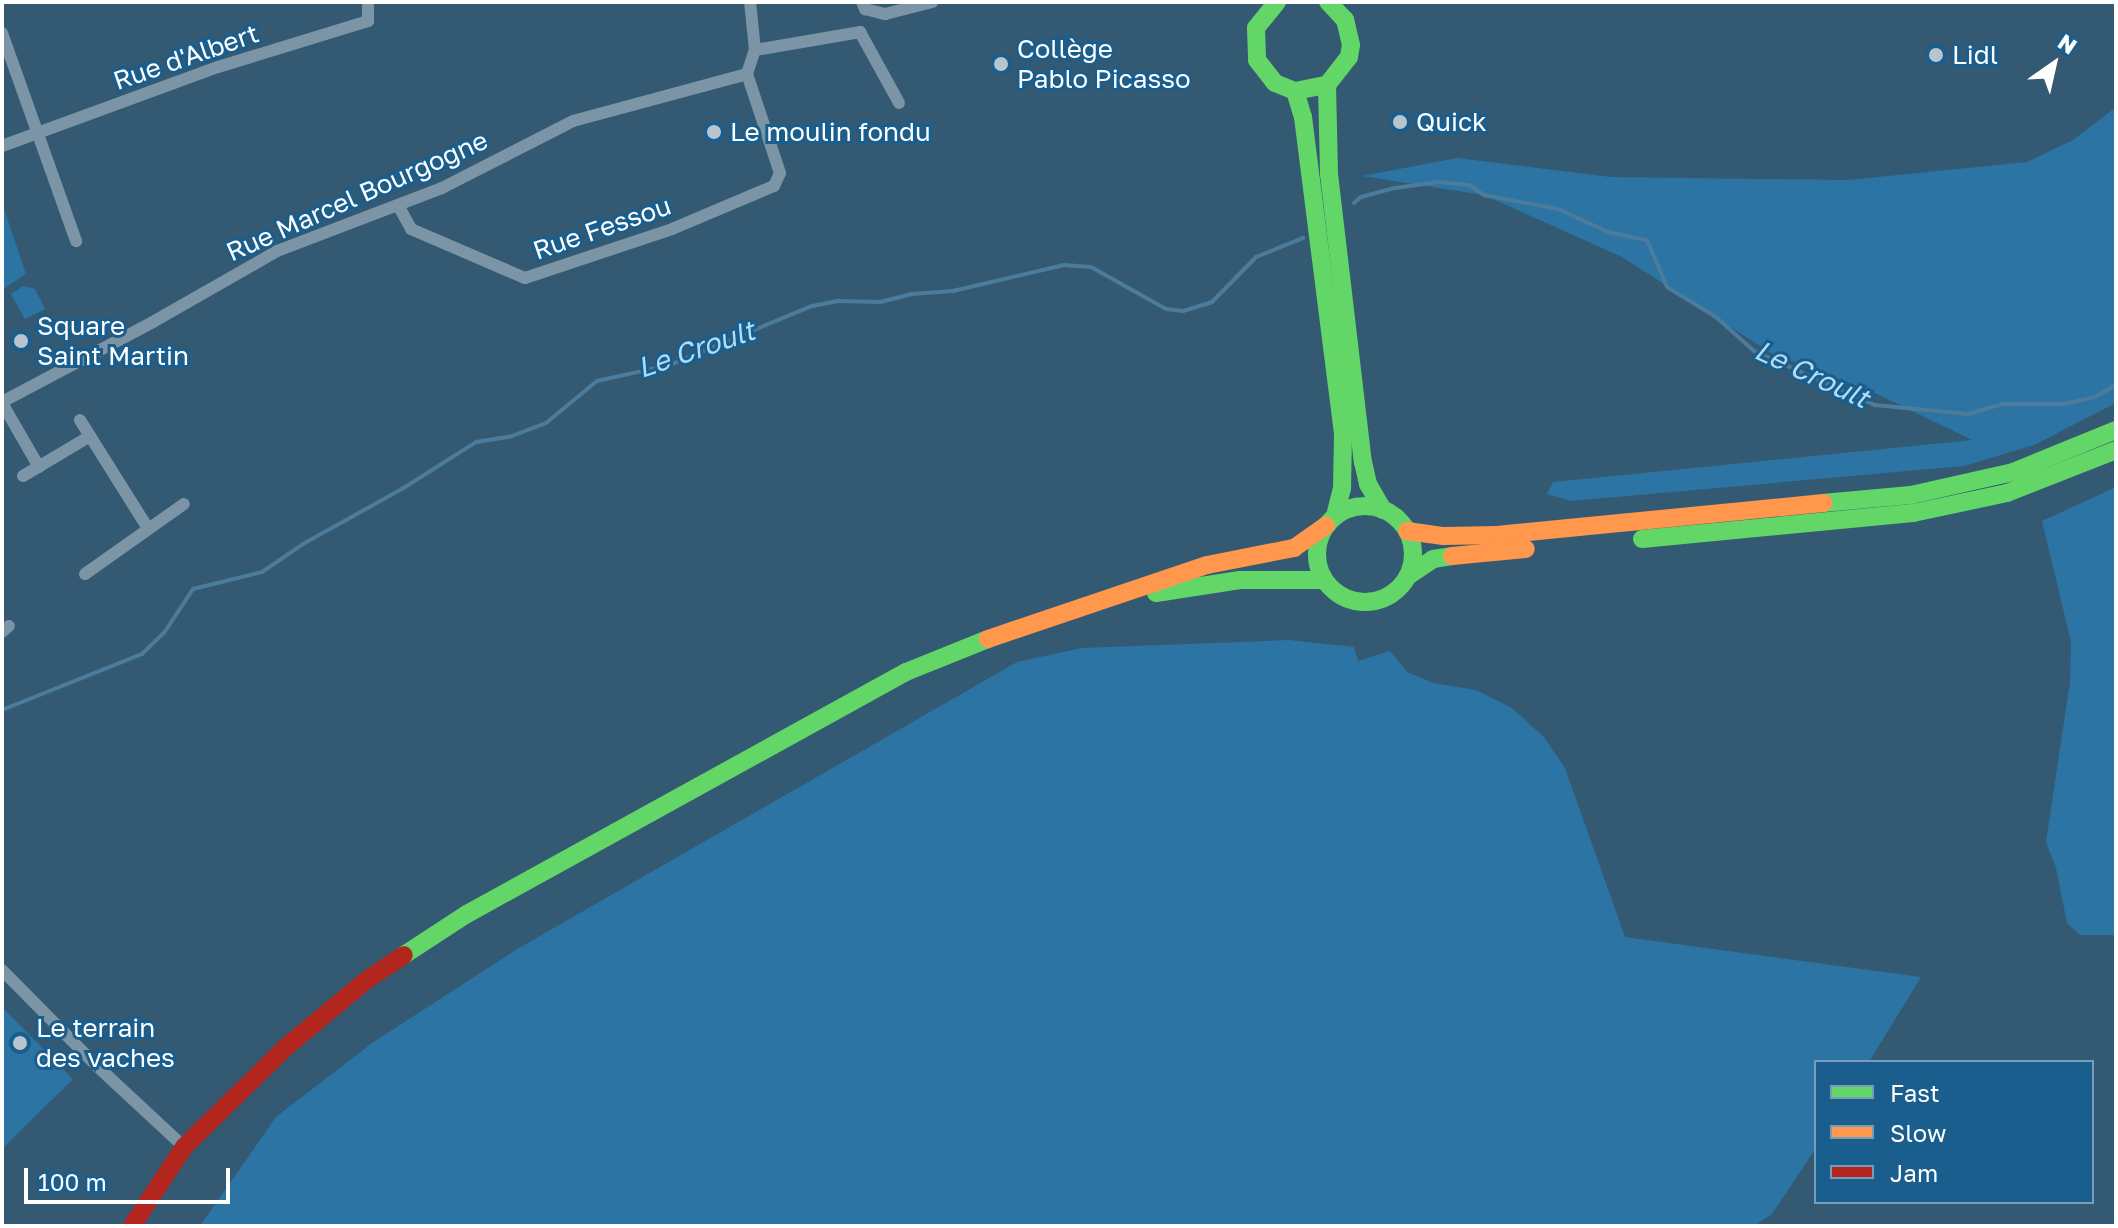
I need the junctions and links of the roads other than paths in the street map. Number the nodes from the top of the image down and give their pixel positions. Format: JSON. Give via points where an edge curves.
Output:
{"nodes":[{"id":1,"x":368,"y":2,"type":"edge"},
{"id":2,"x":752,"y":2,"type":"edge"},
{"id":3,"x":862,"y":2,"type":"edge"},
{"id":4,"x":932,"y":2,"type":"edge"},
{"id":5,"x":1276,"y":2,"type":"edge"},
{"id":6,"x":1328,"y":2,"type":"edge"},
{"id":7,"x":2,"y":33,"type":"edge"},
{"id":8,"x":755,"y":50,"type":"junction"},
{"id":9,"x":747,"y":74,"type":"junction"},
{"id":10,"x":1327,"y":85,"type":"junction"},
{"id":11,"x":1295,"y":91,"type":"junction"},
{"id":12,"x":899,"y":103,"type":"dead end"},
{"id":13,"x":36,"y":134,"type":"junction"},
{"id":14,"x":2,"y":146,"type":"edge"},
{"id":15,"x":399,"y":207,"type":"junction"},
{"id":16,"x":76,"y":241,"type":"dead end"},
{"id":17,"x":2,"y":402,"type":"edge"},
{"id":18,"x":80,"y":420,"type":"dead end"},
{"id":19,"x":2116,"y":430,"type":"edge"},
{"id":20,"x":90,"y":436,"type":"junction"},
{"id":21,"x":2116,"y":450,"type":"edge"},
{"id":22,"x":39,"y":467,"type":"junction"},
{"id":23,"x":23,"y":476,"type":"dead end"},
{"id":24,"x":184,"y":504,"type":"dead end"},
{"id":25,"x":1383,"y":510,"type":"junction"},
{"id":26,"x":1331,"y":521,"type":"junction"},
{"id":27,"x":147,"y":527,"type":"junction"},
{"id":28,"x":1407,"y":531,"type":"junction"},
{"id":29,"x":85,"y":574,"type":"dead end"},
{"id":30,"x":1408,"y":576,"type":"junction"},
{"id":31,"x":1324,"y":580,"type":"junction"},
{"id":32,"x":1100,"y":602,"type":"junction"},
{"id":33,"x":2,"y":970,"type":"edge"},
{"id":34,"x":229,"y":1103,"type":"junction"},
{"id":35,"x":184,"y":1147,"type":"junction"},
{"id":36,"x":146,"y":1205,"type":"junction"},
{"id":37,"x":132,"y":1226,"type":"edge"}],
"edges":[{"from":1,"to":13,"type":"street","name":"Rue d'Albert","via":[[368,21],[218,67]]},
{"from":2,"to":8,"type":"street"},
{"from":3,"to":4,"type":"street","via":[[865,9],[885,14]]},
{"from":5,"to":11,"type":"main road","via":[[1256,28],[1257,60],[1275,83]]},
{"from":6,"to":10,"type":"main road","via":[[1345,20],[1351,45],[1344,68]]},
{"from":7,"to":13,"type":"street"},
{"from":8,"to":9,"type":"street"},
{"from":8,"to":12,"type":"street","via":[[860,32]]},
{"from":9,"to":15,"type":"street","name":"Rue Marcel Bourgogne","via":[[573,121]]},
{"from":9,"to":15,"type":"street","name":"Rue Fessou","via":[[780,173],[774,186],[700,217],[525,278],[411,229]]},
{"from":10,"to":11,"type":"main road"},
{"from":10,"to":25,"type":"main road","via":[[1329,174],[1363,462]]},
{"from":11,"to":26,"type":"main road","via":[[1303,117],[1343,433],[1342,488]]},
{"from":13,"to":14,"type":"street","name":"Rue d'Albert"},
{"from":13,"to":16,"type":"street"},
{"from":15,"to":17,"type":"street","name":"Rue Marcel Bourgogne","via":[[277,251]]},
{"from":17,"to":22,"type":"street"},
{"from":18,"to":20,"type":"street"},
{"from":19,"to":28,"type":"main road","via":[[2013,472],[1911,495],[1497,535]]},
{"from":20,"to":22,"type":"street"},
{"from":20,"to":27,"type":"street"},
{"from":21,"to":30,"type":"main road","via":[[2007,493],[1913,513],[1452,556],[1433,559]]},
{"from":22,"to":23,"type":"street"},
{"from":24,"to":27,"type":"street"},
{"from":25,"to":26,"type":"main road","via":[[1358,507]]},
{"from":25,"to":28,"type":"main road"},
{"from":26,"to":31,"type":"main road","via":[[1317,553]]},
{"from":26,"to":32,"type":"main road","via":[[1294,548],[1207,565]]},
{"from":27,"to":29,"type":"street"},
{"from":28,"to":30,"type":"main road","via":[[1412,545]]},
{"from":30,"to":31,"type":"main road","via":[[1400,588],[1375,602],[1346,599]]},
{"from":31,"to":32,"type":"main road","via":[[1240,580]]},
{"from":32,"to":34,"type":"main road","via":[[1030,623],[906,672],[467,914],[357,988]]},
{"from":33,"to":35,"type":"street"},
{"from":34,"to":35,"type":"main road"},
{"from":34,"to":36,"type":"main road"},
{"from":35,"to":36,"type":"main road"},
{"from":36,"to":37,"type":"main road"}]}
